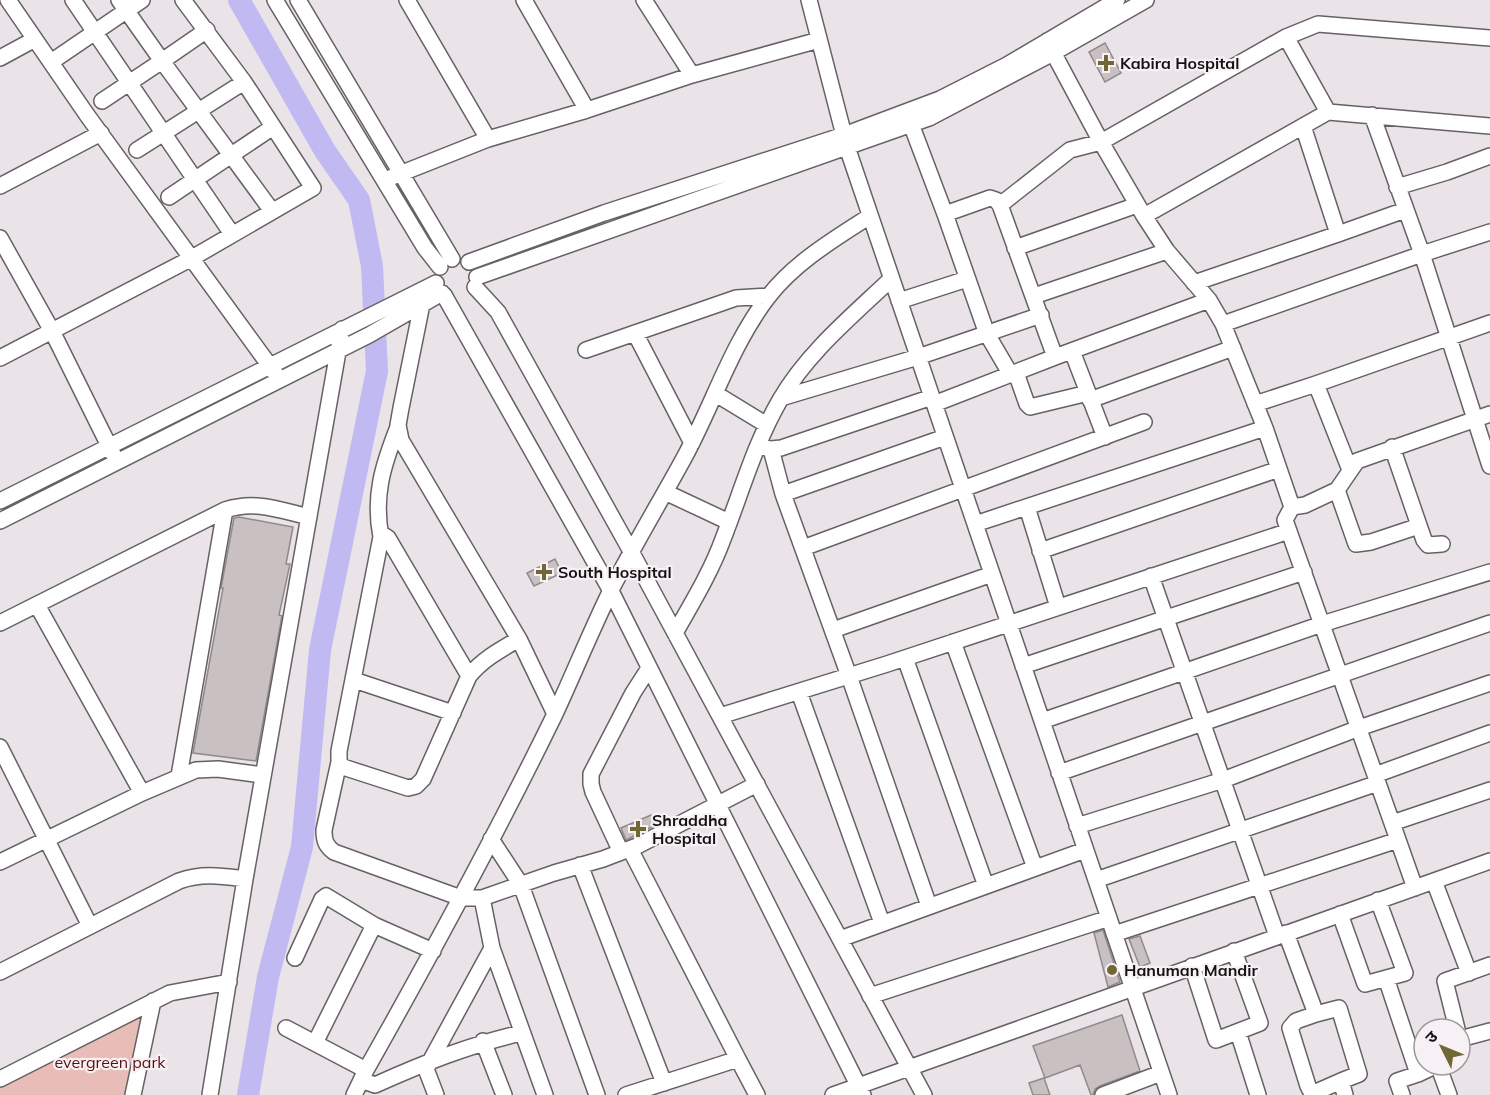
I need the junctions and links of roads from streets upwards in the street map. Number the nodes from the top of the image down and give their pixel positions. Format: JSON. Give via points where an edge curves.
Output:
{"nodes":[{"id":1,"x":8,"y":0,"type":"edge"},
{"id":2,"x":72,"y":0,"type":"edge"},
{"id":3,"x":142,"y":0,"type":"edge"},
{"id":4,"x":183,"y":0,"type":"edge"},
{"id":5,"x":275,"y":0,"type":"edge"},
{"id":6,"x":298,"y":0,"type":"edge"},
{"id":7,"x":407,"y":0,"type":"edge"},
{"id":8,"x":524,"y":0,"type":"edge"},
{"id":9,"x":644,"y":0,"type":"edge"},
{"id":10,"x":808,"y":0,"type":"edge"},
{"id":11,"x":1117,"y":0,"type":"edge"},
{"id":12,"x":1146,"y":0,"type":"edge"},
{"id":13,"x":123,"y":5,"type":"edge"},
{"id":14,"x":207,"y":30,"type":"junction"},
{"id":15,"x":95,"y":32,"type":"junction"},
{"id":16,"x":1286,"y":37,"type":"junction"},
{"id":17,"x":1490,"y":38,"type":"edge"},
{"id":18,"x":35,"y":39,"type":"junction"},
{"id":19,"x":819,"y":40,"type":"junction"},
{"id":20,"x":1050,"y":47,"type":"junction"},
{"id":21,"x":0,"y":58,"type":"edge"},
{"id":22,"x":162,"y":61,"type":"junction"},
{"id":23,"x":51,"y":62,"type":"junction"},
{"id":24,"x":692,"y":75,"type":"junction"},
{"id":25,"x":244,"y":82,"type":"junction"},
{"id":26,"x":128,"y":83,"type":"junction"},
{"id":27,"x":102,"y":101,"type":"dead end"},
{"id":28,"x":587,"y":110,"type":"junction"},
{"id":29,"x":198,"y":111,"type":"junction"},
{"id":30,"x":1328,"y":112,"type":"junction"},
{"id":31,"x":1372,"y":115,"type":"junction"},
{"id":32,"x":911,"y":124,"type":"junction"},
{"id":33,"x":1304,"y":126,"type":"junction"},
{"id":34,"x":1490,"y":126,"type":"edge"},
{"id":35,"x":273,"y":127,"type":"junction"},
{"id":36,"x":163,"y":132,"type":"junction"},
{"id":37,"x":101,"y":133,"type":"junction"},
{"id":38,"x":488,"y":140,"type":"junction"},
{"id":39,"x":845,"y":141,"type":"junction"},
{"id":40,"x":1101,"y":142,"type":"junction"},
{"id":41,"x":137,"y":150,"type":"dead end"},
{"id":42,"x":231,"y":156,"type":"junction"},
{"id":43,"x":1490,"y":156,"type":"edge"},
{"id":44,"x":399,"y":174,"type":"junction"},
{"id":45,"x":196,"y":180,"type":"junction"},
{"id":46,"x":384,"y":180,"type":"junction"},
{"id":47,"x":0,"y":186,"type":"edge"},
{"id":48,"x":1397,"y":187,"type":"junction"},
{"id":49,"x":170,"y":197,"type":"dead end"},
{"id":50,"x":1000,"y":205,"type":"junction"},
{"id":51,"x":1405,"y":210,"type":"junction"},
{"id":52,"x":272,"y":211,"type":"junction"},
{"id":53,"x":1141,"y":211,"type":"junction"},
{"id":54,"x":945,"y":214,"type":"junction"},
{"id":55,"x":870,"y":216,"type":"junction"},
{"id":56,"x":1490,"y":232,"type":"edge"},
{"id":57,"x":232,"y":234,"type":"junction"},
{"id":58,"x":1338,"y":234,"type":"junction"},
{"id":59,"x":0,"y":238,"type":"edge"},
{"id":60,"x":1015,"y":248,"type":"junction"},
{"id":61,"x":1167,"y":251,"type":"junction"},
{"id":62,"x":1422,"y":254,"type":"junction"},
{"id":63,"x":192,"y":258,"type":"junction"},
{"id":64,"x":469,"y":262,"type":"junction"},
{"id":65,"x":446,"y":263,"type":"junction"},
{"id":66,"x":891,"y":279,"type":"junction"},
{"id":67,"x":967,"y":279,"type":"junction"},
{"id":68,"x":476,"y":282,"type":"junction"},
{"id":69,"x":1194,"y":283,"type":"junction"},
{"id":70,"x":441,"y":290,"type":"junction"},
{"id":71,"x":769,"y":296,"type":"junction"},
{"id":72,"x":1034,"y":296,"type":"junction"},
{"id":73,"x":1209,"y":300,"type":"junction"},
{"id":74,"x":899,"y":301,"type":"junction"},
{"id":75,"x":413,"y":305,"type":"junction"},
{"id":76,"x":1041,"y":315,"type":"junction"},
{"id":77,"x":1490,"y":323,"type":"edge"},
{"id":78,"x":1223,"y":324,"type":"junction"},
{"id":79,"x":342,"y":329,"type":"junction"},
{"id":80,"x":52,"y":331,"type":"junction"},
{"id":81,"x":635,"y":333,"type":"junction"},
{"id":82,"x":987,"y":334,"type":"junction"},
{"id":83,"x":1448,"y":337,"type":"junction"},
{"id":84,"x":1233,"y":348,"type":"junction"},
{"id":85,"x":338,"y":350,"type":"junction"},
{"id":86,"x":586,"y":350,"type":"dead end"},
{"id":87,"x":1071,"y":351,"type":"junction"},
{"id":88,"x":918,"y":357,"type":"junction"},
{"id":89,"x":1055,"y":357,"type":"junction"},
{"id":90,"x":0,"y":358,"type":"edge"},
{"id":91,"x":269,"y":366,"type":"junction"},
{"id":92,"x":1013,"y":374,"type":"junction"},
{"id":93,"x":279,"y":380,"type":"junction"},
{"id":94,"x":1316,"y":384,"type":"junction"},
{"id":95,"x":716,"y":394,"type":"junction"},
{"id":96,"x":1089,"y":396,"type":"junction"},
{"id":97,"x":781,"y":398,"type":"junction"},
{"id":98,"x":933,"y":400,"type":"junction"},
{"id":99,"x":1255,"y":404,"type":"junction"},
{"id":100,"x":1490,"y":414,"type":"edge"},
{"id":101,"x":1474,"y":419,"type":"junction"},
{"id":102,"x":1144,"y":422,"type":"dead end"},
{"id":103,"x":398,"y":425,"type":"junction"},
{"id":104,"x":767,"y":425,"type":"junction"},
{"id":105,"x":1265,"y":428,"type":"junction"},
{"id":106,"x":945,"y":437,"type":"junction"},
{"id":107,"x":1104,"y":437,"type":"junction"},
{"id":108,"x":692,"y":443,"type":"junction"},
{"id":109,"x":109,"y":446,"type":"junction"},
{"id":110,"x":1392,"y":447,"type":"junction"},
{"id":111,"x":765,"y":448,"type":"junction"},
{"id":112,"x":117,"y":462,"type":"junction"},
{"id":113,"x":1490,"y":466,"type":"edge"},
{"id":114,"x":1279,"y":469,"type":"junction"},
{"id":115,"x":1350,"y":470,"type":"junction"},
{"id":116,"x":963,"y":490,"type":"junction"},
{"id":117,"x":1338,"y":490,"type":"junction"},
{"id":118,"x":665,"y":492,"type":"junction"},
{"id":119,"x":783,"y":494,"type":"junction"},
{"id":120,"x":0,"y":501,"type":"edge"},
{"id":121,"x":1027,"y":507,"type":"junction"},
{"id":122,"x":1292,"y":507,"type":"junction"},
{"id":123,"x":225,"y":510,"type":"junction"},
{"id":124,"x":309,"y":517,"type":"junction"},
{"id":125,"x":0,"y":521,"type":"edge"},
{"id":126,"x":729,"y":522,"type":"junction"},
{"id":127,"x":975,"y":524,"type":"junction"},
{"id":128,"x":1419,"y":526,"type":"junction"},
{"id":129,"x":1289,"y":531,"type":"junction"},
{"id":130,"x":381,"y":537,"type":"junction"},
{"id":131,"x":1442,"y":544,"type":"dead end"},
{"id":132,"x":803,"y":548,"type":"junction"},
{"id":133,"x":1040,"y":551,"type":"junction"},
{"id":134,"x":632,"y":552,"type":"junction"},
{"id":135,"x":1304,"y":572,"type":"junction"},
{"id":136,"x":1490,"y":572,"type":"edge"},
{"id":137,"x":992,"y":574,"type":"junction"},
{"id":138,"x":1151,"y":576,"type":"junction"},
{"id":139,"x":611,"y":591,"type":"junction"},
{"id":140,"x":37,"y":604,"type":"junction"},
{"id":141,"x":1058,"y":607,"type":"junction"},
{"id":142,"x":1166,"y":617,"type":"junction"},
{"id":143,"x":0,"y":623,"type":"edge"},
{"id":144,"x":1008,"y":623,"type":"junction"},
{"id":145,"x":1490,"y":623,"type":"edge"},
{"id":146,"x":1322,"y":624,"type":"junction"},
{"id":147,"x":833,"y":630,"type":"junction"},
{"id":148,"x":675,"y":633,"type":"junction"},
{"id":149,"x":519,"y":639,"type":"junction"},
{"id":150,"x":953,"y":642,"type":"junction"},
{"id":151,"x":905,"y":658,"type":"junction"},
{"id":152,"x":1023,"y":666,"type":"junction"},
{"id":153,"x":649,"y":668,"type":"junction"},
{"id":154,"x":1184,"y":670,"type":"junction"},
{"id":155,"x":1340,"y":674,"type":"junction"},
{"id":156,"x":469,"y":676,"type":"junction"},
{"id":157,"x":849,"y":676,"type":"junction"},
{"id":158,"x":354,"y":680,"type":"junction"},
{"id":159,"x":1490,"y":683,"type":"edge"},
{"id":160,"x":799,"y":692,"type":"junction"},
{"id":161,"x":453,"y":713,"type":"junction"},
{"id":162,"x":555,"y":714,"type":"junction"},
{"id":163,"x":720,"y":716,"type":"junction"},
{"id":164,"x":1042,"y":721,"type":"junction"},
{"id":165,"x":1203,"y":723,"type":"junction"},
{"id":166,"x":1359,"y":728,"type":"junction"},
{"id":167,"x":1490,"y":733,"type":"edge"},
{"id":168,"x":0,"y":747,"type":"edge"},
{"id":169,"x":339,"y":762,"type":"junction"},
{"id":170,"x":1059,"y":773,"type":"junction"},
{"id":171,"x":263,"y":775,"type":"junction"},
{"id":172,"x":179,"y":776,"type":"junction"},
{"id":173,"x":1377,"y":779,"type":"junction"},
{"id":174,"x":1222,"y":780,"type":"junction"},
{"id":175,"x":757,"y":784,"type":"junction"},
{"id":176,"x":1490,"y":790,"type":"edge"},
{"id":177,"x":142,"y":793,"type":"junction"},
{"id":178,"x":717,"y":805,"type":"junction"},
{"id":179,"x":1392,"y":823,"type":"junction"},
{"id":180,"x":1077,"y":826,"type":"junction"},
{"id":181,"x":1241,"y":832,"type":"junction"},
{"id":182,"x":46,"y":839,"type":"junction"},
{"id":183,"x":491,"y":839,"type":"junction"},
{"id":184,"x":1398,"y":840,"type":"junction"},
{"id":185,"x":625,"y":850,"type":"junction"},
{"id":186,"x":1085,"y":850,"type":"junction"},
{"id":187,"x":0,"y":862,"type":"edge"},
{"id":188,"x":1489,"y":863,"type":"edge"},
{"id":189,"x":580,"y":865,"type":"junction"},
{"id":190,"x":1035,"y":868,"type":"junction"},
{"id":191,"x":245,"y":879,"type":"junction"},
{"id":192,"x":1096,"y":880,"type":"junction"},
{"id":193,"x":1434,"y":881,"type":"junction"},
{"id":194,"x":521,"y":885,"type":"junction"},
{"id":195,"x":986,"y":886,"type":"junction"},
{"id":196,"x":1260,"y":886,"type":"junction"},
{"id":197,"x":1415,"y":888,"type":"junction"},
{"id":198,"x":461,"y":898,"type":"junction"},
{"id":199,"x":482,"y":898,"type":"junction"},
{"id":200,"x":1378,"y":900,"type":"junction"},
{"id":201,"x":929,"y":906,"type":"junction"},
{"id":202,"x":1340,"y":914,"type":"junction"},
{"id":203,"x":1109,"y":918,"type":"junction"},
{"id":204,"x":882,"y":923,"type":"junction"},
{"id":205,"x":375,"y":925,"type":"junction"},
{"id":206,"x":90,"y":926,"type":"junction"},
{"id":207,"x":1114,"y":934,"type":"junction"},
{"id":208,"x":1282,"y":935,"type":"junction"},
{"id":209,"x":840,"y":939,"type":"junction"},
{"id":210,"x":492,"y":948,"type":"junction"},
{"id":211,"x":433,"y":951,"type":"junction"},
{"id":212,"x":1234,"y":951,"type":"junction"},
{"id":213,"x":295,"y":958,"type":"dead end"},
{"id":214,"x":1490,"y":965,"type":"edge"},
{"id":215,"x":1192,"y":966,"type":"junction"},
{"id":216,"x":0,"y":972,"type":"edge"},
{"id":217,"x":1469,"y":973,"type":"junction"},
{"id":218,"x":1386,"y":978,"type":"junction"},
{"id":219,"x":229,"y":982,"type":"junction"},
{"id":220,"x":1132,"y":987,"type":"junction"},
{"id":221,"x":870,"y":996,"type":"junction"},
{"id":222,"x":153,"y":1001,"type":"junction"},
{"id":223,"x":1316,"y":1014,"type":"junction"},
{"id":224,"x":1454,"y":1017,"type":"edge"},
{"id":225,"x":286,"y":1028,"type":"dead end"},
{"id":226,"x":1238,"y":1032,"type":"junction"},
{"id":227,"x":521,"y":1033,"type":"junction"},
{"id":228,"x":1489,"y":1034,"type":"edge"},
{"id":229,"x":1472,"y":1038,"type":"edge"},
{"id":230,"x":483,"y":1041,"type":"junction"},
{"id":231,"x":315,"y":1043,"type":"junction"},
{"id":232,"x":1412,"y":1056,"type":"edge"},
{"id":233,"x":738,"y":1059,"type":"junction"},
{"id":234,"x":430,"y":1060,"type":"junction"},
{"id":235,"x":909,"y":1067,"type":"junction"},
{"id":236,"x":1161,"y":1073,"type":"junction"},
{"id":237,"x":1412,"y":1076,"type":"edge"},
{"id":238,"x":1442,"y":1077,"type":"edge"},
{"id":239,"x":0,"y":1079,"type":"edge"},
{"id":240,"x":370,"y":1083,"type":"edge"},
{"id":241,"x":664,"y":1083,"type":"junction"},
{"id":242,"x":1343,"y":1088,"type":"edge"},
{"id":243,"x":860,"y":1090,"type":"edge"},
{"id":244,"x":133,"y":1095,"type":"edge"},
{"id":245,"x":210,"y":1095,"type":"edge"},
{"id":246,"x":354,"y":1095,"type":"edge"},
{"id":247,"x":435,"y":1095,"type":"edge"},
{"id":248,"x":504,"y":1095,"type":"edge"},
{"id":249,"x":545,"y":1095,"type":"edge"},
{"id":250,"x":597,"y":1095,"type":"edge"},
{"id":251,"x":626,"y":1095,"type":"edge"},
{"id":252,"x":757,"y":1095,"type":"edge"},
{"id":253,"x":833,"y":1095,"type":"edge"},
{"id":254,"x":924,"y":1095,"type":"edge"},
{"id":255,"x":1103,"y":1095,"type":"edge"},
{"id":256,"x":1169,"y":1095,"type":"edge"},
{"id":257,"x":1258,"y":1095,"type":"edge"},
{"id":258,"x":1402,"y":1095,"type":"edge"},
{"id":259,"x":1449,"y":1095,"type":"edge"}],
"edges":[{"from":1,"to":18,"type":"street"},
{"from":2,"to":15,"type":"street"},
{"from":3,"to":13,"type":"street"},
{"from":4,"to":14,"type":"street"},
{"from":5,"to":46,"type":"street"},
{"from":6,"to":44,"type":"street"},
{"from":7,"to":38,"type":"street"},
{"from":8,"to":28,"type":"street"},
{"from":9,"to":24,"type":"street"},
{"from":10,"to":19,"type":"street"},
{"from":11,"to":20,"type":"street"},
{"from":12,"to":20,"type":"street"},
{"from":13,"to":15,"type":"street"},
{"from":13,"to":22,"type":"street"},
{"from":14,"to":22,"type":"street"},
{"from":14,"to":25,"type":"street"},
{"from":15,"to":23,"type":"street"},
{"from":15,"to":26,"type":"street"},
{"from":16,"to":17,"type":"street","via":[[1318,24]]},
{"from":16,"to":30,"type":"street"},
{"from":16,"to":40,"type":"street"},
{"from":18,"to":21,"type":"street"},
{"from":18,"to":23,"type":"street"},
{"from":19,"to":24,"type":"street"},
{"from":19,"to":39,"type":"street"},
{"from":20,"to":32,"type":"street","via":[[929,118]]},
{"from":20,"to":39,"type":"street"},
{"from":20,"to":40,"type":"street"},
{"from":22,"to":26,"type":"street"},
{"from":22,"to":29,"type":"street"},
{"from":23,"to":37,"type":"street"},
{"from":24,"to":28,"type":"street"},
{"from":25,"to":29,"type":"street"},
{"from":25,"to":35,"type":"street"},
{"from":26,"to":27,"type":"street"},
{"from":26,"to":36,"type":"street"},
{"from":28,"to":38,"type":"street"},
{"from":29,"to":36,"type":"street"},
{"from":29,"to":42,"type":"street"},
{"from":30,"to":31,"type":"street"},
{"from":30,"to":33,"type":"street"},
{"from":31,"to":34,"type":"street"},
{"from":31,"to":48,"type":"street"},
{"from":32,"to":39,"type":"street"},
{"from":32,"to":54,"type":"street"},
{"from":33,"to":53,"type":"street"},
{"from":33,"to":58,"type":"street"},
{"from":35,"to":42,"type":"street"},
{"from":35,"to":52,"type":"street","via":[[313,188]]},
{"from":36,"to":41,"type":"street"},
{"from":36,"to":45,"type":"street"},
{"from":37,"to":47,"type":"street"},
{"from":37,"to":63,"type":"street"},
{"from":38,"to":44,"type":"street"},
{"from":39,"to":55,"type":"street"},
{"from":39,"to":64,"type":"street","via":[[604,213]]},
{"from":39,"to":68,"type":"street"},
{"from":40,"to":50,"type":"street","via":[[1070,150]]},
{"from":40,"to":53,"type":"street"},
{"from":42,"to":45,"type":"street"},
{"from":42,"to":52,"type":"street"},
{"from":43,"to":48,"type":"street"},
{"from":44,"to":46,"type":"street"},
{"from":44,"to":65,"type":"street"},
{"from":45,"to":49,"type":"street"},
{"from":45,"to":57,"type":"street"},
{"from":46,"to":65,"type":"street","via":[[425,248]]},
{"from":48,"to":51,"type":"street"},
{"from":50,"to":54,"type":"street","via":[[990,198]]},
{"from":50,"to":60,"type":"street"},
{"from":51,"to":58,"type":"street"},
{"from":51,"to":62,"type":"street"},
{"from":52,"to":57,"type":"street"},
{"from":53,"to":60,"type":"street"},
{"from":53,"to":61,"type":"street"},
{"from":54,"to":67,"type":"street"},
{"from":55,"to":66,"type":"street"},
{"from":55,"to":71,"type":"street","via":[[819,250]]},
{"from":56,"to":62,"type":"street"},
{"from":57,"to":63,"type":"street"},
{"from":58,"to":69,"type":"street"},
{"from":59,"to":80,"type":"street"},
{"from":60,"to":72,"type":"street"},
{"from":61,"to":69,"type":"street"},
{"from":61,"to":72,"type":"street"},
{"from":62,"to":78,"type":"street"},
{"from":62,"to":83,"type":"street"},
{"from":63,"to":80,"type":"street"},
{"from":63,"to":91,"type":"street"},
{"from":64,"to":65,"type":"street","via":[[460,259]]},
{"from":64,"to":68,"type":"street"},
{"from":65,"to":70,"type":"street","via":[[437,272]]},
{"from":66,"to":74,"type":"street"},
{"from":66,"to":97,"type":"street","via":[[829,338]]},
{"from":67,"to":74,"type":"street"},
{"from":67,"to":82,"type":"street"},
{"from":68,"to":70,"type":"street","via":[[470,294],[462,298],[452,298]]},
{"from":68,"to":134,"type":"street","via":[[498,312]]},
{"from":69,"to":73,"type":"street"},
{"from":70,"to":75,"type":"street"},
{"from":70,"to":139,"type":"street"},
{"from":71,"to":81,"type":"street","via":[[736,298]]},
{"from":71,"to":95,"type":"street","via":[[754,317]]},
{"from":72,"to":76,"type":"street"},
{"from":73,"to":78,"type":"street"},
{"from":73,"to":87,"type":"street"},
{"from":74,"to":88,"type":"street"},
{"from":75,"to":79,"type":"street"},
{"from":75,"to":85,"type":"street","via":[[369,335]]},
{"from":75,"to":103,"type":"street"},
{"from":76,"to":82,"type":"street"},
{"from":76,"to":89,"type":"street"},
{"from":77,"to":83,"type":"street"},
{"from":78,"to":84,"type":"street"},
{"from":79,"to":85,"type":"street"},
{"from":79,"to":91,"type":"street"},
{"from":80,"to":90,"type":"street"},
{"from":80,"to":109,"type":"street"},
{"from":81,"to":86,"type":"street"},
{"from":81,"to":108,"type":"street"},
{"from":82,"to":88,"type":"street"},
{"from":82,"to":92,"type":"street"},
{"from":83,"to":94,"type":"street"},
{"from":83,"to":101,"type":"street"},
{"from":84,"to":96,"type":"street"},
{"from":84,"to":99,"type":"street"},
{"from":85,"to":93,"type":"street"},
{"from":85,"to":124,"type":"street"},
{"from":87,"to":89,"type":"street"},
{"from":87,"to":96,"type":"street"},
{"from":88,"to":97,"type":"street"},
{"from":88,"to":98,"type":"street"},
{"from":89,"to":92,"type":"street"},
{"from":91,"to":93,"type":"street"},
{"from":91,"to":109,"type":"street"},
{"from":92,"to":96,"type":"street","via":[[1030,407]]},
{"from":92,"to":98,"type":"street"},
{"from":93,"to":112,"type":"street"},
{"from":94,"to":99,"type":"street"},
{"from":94,"to":115,"type":"street"},
{"from":95,"to":104,"type":"street"},
{"from":95,"to":108,"type":"street"},
{"from":96,"to":107,"type":"street"},
{"from":97,"to":104,"type":"street"},
{"from":98,"to":106,"type":"street"},
{"from":98,"to":111,"type":"street","via":[[795,444]]},
{"from":99,"to":105,"type":"street"},
{"from":100,"to":101,"type":"street"},
{"from":101,"to":110,"type":"street"},
{"from":101,"to":113,"type":"street"},
{"from":102,"to":107,"type":"street"},
{"from":103,"to":130,"type":"street","via":[[386,455],[378,496]]},
{"from":103,"to":149,"type":"street","via":[[401,440]]},
{"from":104,"to":111,"type":"street"},
{"from":105,"to":114,"type":"street"},
{"from":105,"to":121,"type":"street"},
{"from":106,"to":116,"type":"street"},
{"from":106,"to":119,"type":"street"},
{"from":107,"to":116,"type":"street"},
{"from":108,"to":118,"type":"street"},
{"from":109,"to":112,"type":"street"},
{"from":109,"to":120,"type":"street"},
{"from":110,"to":115,"type":"street","via":[[1357,461]]},
{"from":110,"to":128,"type":"street"},
{"from":111,"to":119,"type":"street"},
{"from":111,"to":126,"type":"street"},
{"from":112,"to":125,"type":"street"},
{"from":114,"to":122,"type":"street"},
{"from":114,"to":133,"type":"street"},
{"from":115,"to":117,"type":"street"},
{"from":116,"to":127,"type":"street"},
{"from":116,"to":132,"type":"street"},
{"from":117,"to":122,"type":"street"},
{"from":117,"to":128,"type":"street","via":[[1356,544]]},
{"from":118,"to":126,"type":"street"},
{"from":118,"to":134,"type":"street"},
{"from":119,"to":132,"type":"street"},
{"from":121,"to":127,"type":"street"},
{"from":121,"to":133,"type":"street"},
{"from":122,"to":129,"type":"street","via":[[1286,520]]},
{"from":123,"to":124,"type":"street","via":[[256,505]]},
{"from":123,"to":140,"type":"street"},
{"from":123,"to":172,"type":"street"},
{"from":124,"to":171,"type":"street"},
{"from":126,"to":148,"type":"street","via":[[708,575]]},
{"from":127,"to":137,"type":"street"},
{"from":128,"to":131,"type":"street","via":[[1428,545]]},
{"from":129,"to":135,"type":"street"},
{"from":129,"to":138,"type":"street"},
{"from":130,"to":156,"type":"street","via":[[388,538]]},
{"from":130,"to":158,"type":"street"},
{"from":132,"to":147,"type":"street"},
{"from":133,"to":141,"type":"street"},
{"from":134,"to":139,"type":"street"},
{"from":134,"to":148,"type":"street"},
{"from":135,"to":142,"type":"street"},
{"from":135,"to":146,"type":"street"},
{"from":136,"to":146,"type":"street"},
{"from":137,"to":144,"type":"street"},
{"from":137,"to":147,"type":"street"},
{"from":138,"to":141,"type":"street"},
{"from":138,"to":142,"type":"street"},
{"from":139,"to":153,"type":"street"},
{"from":139,"to":162,"type":"street"},
{"from":140,"to":143,"type":"street"},
{"from":140,"to":177,"type":"street"},
{"from":141,"to":144,"type":"street"},
{"from":142,"to":152,"type":"street"},
{"from":142,"to":154,"type":"street"},
{"from":144,"to":150,"type":"street"},
{"from":144,"to":152,"type":"street"},
{"from":145,"to":155,"type":"street"},
{"from":146,"to":154,"type":"street"},
{"from":146,"to":155,"type":"street"},
{"from":147,"to":157,"type":"street"},
{"from":148,"to":163,"type":"street"},
{"from":149,"to":156,"type":"street","via":[[490,655]]},
{"from":149,"to":162,"type":"street"},
{"from":150,"to":151,"type":"street"},
{"from":150,"to":190,"type":"street"},
{"from":151,"to":157,"type":"street"},
{"from":151,"to":195,"type":"street"},
{"from":152,"to":164,"type":"street"},
{"from":153,"to":178,"type":"street"},
{"from":153,"to":185,"type":"street","via":[[591,774],[593,792]]},
{"from":154,"to":164,"type":"street"},
{"from":154,"to":165,"type":"street"},
{"from":155,"to":165,"type":"street"},
{"from":155,"to":166,"type":"street"},
{"from":156,"to":161,"type":"street"},
{"from":157,"to":160,"type":"street"},
{"from":157,"to":201,"type":"street"},
{"from":158,"to":161,"type":"street"},
{"from":158,"to":169,"type":"street"},
{"from":159,"to":166,"type":"street"},
{"from":160,"to":163,"type":"street"},
{"from":160,"to":204,"type":"street"},
{"from":161,"to":169,"type":"street","via":[[423,780],[416,786],[408,788]]},
{"from":162,"to":183,"type":"street"},
{"from":163,"to":175,"type":"street"},
{"from":164,"to":170,"type":"street"},
{"from":165,"to":170,"type":"street"},
{"from":165,"to":174,"type":"street"},
{"from":166,"to":173,"type":"street"},
{"from":166,"to":174,"type":"street"},
{"from":167,"to":173,"type":"street"},
{"from":168,"to":182,"type":"street"},
{"from":169,"to":198,"type":"street","via":[[324,830],[327,847]]},
{"from":170,"to":180,"type":"street"},
{"from":171,"to":172,"type":"street","via":[[218,769]]},
{"from":171,"to":191,"type":"street"},
{"from":172,"to":177,"type":"street"},
{"from":173,"to":179,"type":"street"},
{"from":173,"to":181,"type":"street"},
{"from":174,"to":180,"type":"street"},
{"from":174,"to":181,"type":"street"},
{"from":175,"to":178,"type":"street"},
{"from":175,"to":209,"type":"street"},
{"from":176,"to":179,"type":"street"},
{"from":177,"to":182,"type":"street"},
{"from":178,"to":185,"type":"street"},
{"from":178,"to":243,"type":"street"},
{"from":179,"to":184,"type":"street"},
{"from":180,"to":186,"type":"street"},
{"from":181,"to":192,"type":"street"},
{"from":181,"to":196,"type":"street"},
{"from":182,"to":187,"type":"street"},
{"from":182,"to":206,"type":"street"},
{"from":183,"to":194,"type":"street"},
{"from":183,"to":198,"type":"street"},
{"from":184,"to":196,"type":"street"},
{"from":184,"to":197,"type":"street"},
{"from":185,"to":189,"type":"street"},
{"from":185,"to":233,"type":"street"},
{"from":186,"to":190,"type":"street"},
{"from":186,"to":192,"type":"street"},
{"from":188,"to":193,"type":"street"},
{"from":189,"to":194,"type":"street"},
{"from":189,"to":241,"type":"street"},
{"from":190,"to":195,"type":"street"},
{"from":191,"to":206,"type":"street","via":[[212,874],[195,876]]},
{"from":191,"to":219,"type":"street"},
{"from":192,"to":203,"type":"street"},
{"from":193,"to":197,"type":"street"},
{"from":193,"to":217,"type":"street"},
{"from":194,"to":199,"type":"street"},
{"from":194,"to":250,"type":"street"},
{"from":195,"to":201,"type":"street"},
{"from":196,"to":207,"type":"street"},
{"from":196,"to":208,"type":"street"},
{"from":197,"to":200,"type":"street"},
{"from":198,"to":199,"type":"street"},
{"from":198,"to":211,"type":"street"},
{"from":199,"to":210,"type":"street"},
{"from":200,"to":202,"type":"street"},
{"from":200,"to":218,"type":"street","via":[[1405,973]]},
{"from":201,"to":204,"type":"street"},
{"from":202,"to":208,"type":"street"},
{"from":202,"to":218,"type":"street","via":[[1365,984]]},
{"from":203,"to":207,"type":"street"},
{"from":203,"to":221,"type":"street"},
{"from":204,"to":209,"type":"street"},
{"from":205,"to":211,"type":"street"},
{"from":205,"to":213,"type":"street","via":[[332,898],[323,897]]},
{"from":205,"to":231,"type":"street"},
{"from":206,"to":216,"type":"street"},
{"from":207,"to":220,"type":"street"},
{"from":208,"to":212,"type":"street"},
{"from":208,"to":223,"type":"street"},
{"from":209,"to":221,"type":"street"},
{"from":210,"to":227,"type":"street"},
{"from":210,"to":234,"type":"street"},
{"from":211,"to":240,"type":"street"},
{"from":212,"to":215,"type":"street"},
{"from":212,"to":226,"type":"street","via":[[1260,1023]]},
{"from":214,"to":217,"type":"street"},
{"from":215,"to":220,"type":"street"},
{"from":215,"to":226,"type":"street","via":[[1216,1041]]},
{"from":217,"to":224,"type":"street","via":[[1445,981]]},
{"from":218,"to":232,"type":"street"},
{"from":219,"to":222,"type":"street","via":[[178,991]]},
{"from":219,"to":245,"type":"street"},
{"from":220,"to":235,"type":"street"},
{"from":220,"to":236,"type":"street"},
{"from":221,"to":235,"type":"street"},
{"from":222,"to":239,"type":"street"},
{"from":222,"to":244,"type":"street"},
{"from":223,"to":242,"type":"street","via":[[1338,1008],[1359,1074]]},
{"from":223,"to":242,"type":"street","via":[[1296,1021],[1290,1028],[1308,1086],[1316,1092]]},
{"from":225,"to":231,"type":"street"},
{"from":226,"to":257,"type":"street"},
{"from":227,"to":230,"type":"street"},
{"from":227,"to":249,"type":"street"},
{"from":228,"to":229,"type":"street"},
{"from":230,"to":234,"type":"street"},
{"from":230,"to":248,"type":"street"},
{"from":231,"to":240,"type":"street"},
{"from":233,"to":241,"type":"street"},
{"from":233,"to":252,"type":"street"},
{"from":234,"to":240,"type":"street"},
{"from":234,"to":247,"type":"street","via":[[426,1069]]},
{"from":235,"to":243,"type":"street"},
{"from":235,"to":254,"type":"street"},
{"from":236,"to":255,"type":"street"},
{"from":236,"to":256,"type":"street"},
{"from":237,"to":258,"type":"street","via":[[1397,1081]]},
{"from":238,"to":259,"type":"street"},
{"from":240,"to":246,"type":"street"},
{"from":241,"to":251,"type":"street"},
{"from":243,"to":253,"type":"street"}]}
